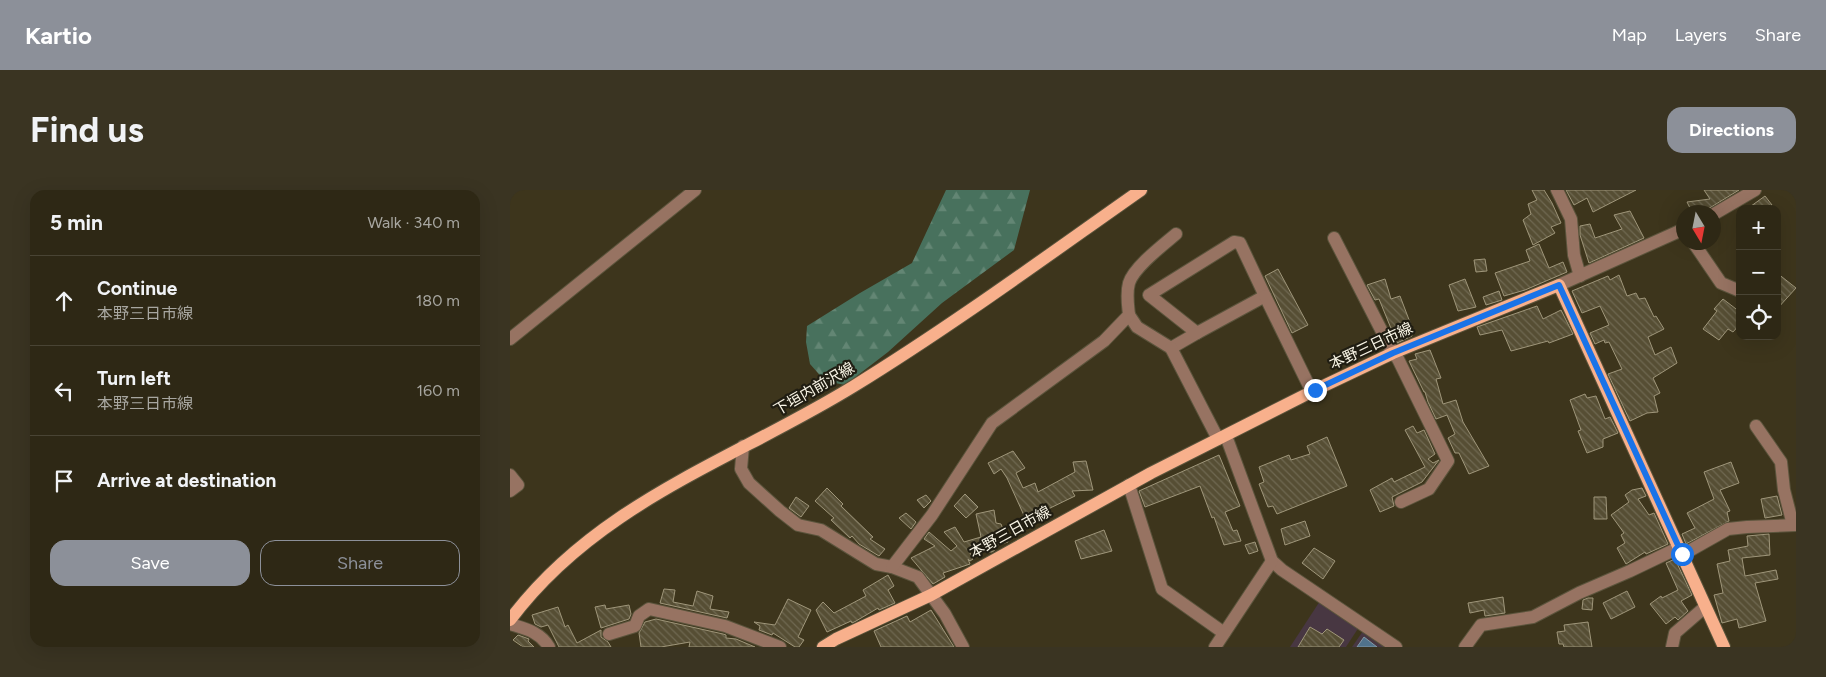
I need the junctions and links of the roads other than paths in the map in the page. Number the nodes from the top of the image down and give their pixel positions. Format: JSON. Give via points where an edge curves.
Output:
{"nodes":[{"id":1,"x":695,"y":190,"type":"edge"},
{"id":2,"x":1557,"y":190,"type":"edge"},
{"id":3,"x":1755,"y":190,"type":"edge"},
{"id":4,"x":1135,"y":191,"type":"edge"},
{"id":5,"x":1721,"y":210,"type":"edge"},
{"id":6,"x":1676,"y":233,"type":"edge"},
{"id":7,"x":1176,"y":234,"type":"dead end"},
{"id":8,"x":1334,"y":238,"type":"dead end"},
{"id":9,"x":1698,"y":250,"type":"edge"},
{"id":10,"x":1580,"y":276,"type":"junction"},
{"id":11,"x":1559,"y":285,"type":"junction"},
{"id":12,"x":1736,"y":289,"type":"edge"},
{"id":13,"x":1264,"y":296,"type":"junction"},
{"id":14,"x":1129,"y":315,"type":"junction"},
{"id":15,"x":1197,"y":333,"type":"junction"},
{"id":16,"x":510,"y":339,"type":"edge"},
{"id":17,"x":1172,"y":348,"type":"junction"},
{"id":18,"x":1393,"y":353,"type":"junction"},
{"id":19,"x":1312,"y":392,"type":"junction"},
{"id":20,"x":1756,"y":426,"type":"dead end"},
{"id":21,"x":1222,"y":437,"type":"junction"},
{"id":22,"x":743,"y":446,"type":"junction"},
{"id":23,"x":510,"y":475,"type":"edge"},
{"id":24,"x":1129,"y":485,"type":"junction"},
{"id":25,"x":510,"y":491,"type":"edge"},
{"id":26,"x":1402,"y":502,"type":"dead end"},
{"id":27,"x":1794,"y":525,"type":"edge"},
{"id":28,"x":1680,"y":551,"type":"junction"},
{"id":29,"x":1272,"y":561,"type":"junction"},
{"id":30,"x":892,"y":567,"type":"junction"},
{"id":31,"x":931,"y":595,"type":"junction"},
{"id":32,"x":1705,"y":607,"type":"junction"},
{"id":33,"x":510,"y":622,"type":"edge"},
{"id":34,"x":1224,"y":633,"type":"junction"},
{"id":35,"x":609,"y":634,"type":"dead end"},
{"id":36,"x":549,"y":647,"type":"edge"},
{"id":37,"x":780,"y":647,"type":"edge"},
{"id":38,"x":823,"y":647,"type":"edge"},
{"id":39,"x":963,"y":647,"type":"edge"},
{"id":40,"x":1215,"y":647,"type":"edge"},
{"id":41,"x":1396,"y":647,"type":"edge"},
{"id":42,"x":1465,"y":647,"type":"edge"},
{"id":43,"x":1672,"y":647,"type":"edge"},
{"id":44,"x":1724,"y":647,"type":"edge"}],
"edges":[{"from":1,"to":16,"type":"street"},
{"from":2,"to":10,"type":"street","via":[[1570,219]]},
{"from":3,"to":5,"type":"street"},
{"from":4,"to":22,"type":"main road","name":"下垣内前沢線","via":[[854,386]]},
{"from":6,"to":10,"type":"street"},
{"from":7,"to":14,"type":"street","via":[[1145,261],[1129,282]]},
{"from":8,"to":18,"type":"street"},
{"from":9,"to":12,"type":"street","via":[[1721,283]]},
{"from":10,"to":11,"type":"street"},
{"from":11,"to":18,"type":"main road","name":"本野三日市線"},
{"from":11,"to":28,"type":"main road"},
{"from":13,"to":15,"type":"street"},
{"from":13,"to":15,"type":"street","via":[[1240,243],[1234,242],[1149,294]]},
{"from":13,"to":19,"type":"street"},
{"from":14,"to":17,"type":"street","via":[[1137,327]]},
{"from":14,"to":30,"type":"street","via":[[1104,341],[992,423],[932,515]]},
{"from":15,"to":17,"type":"street"},
{"from":17,"to":21,"type":"street"},
{"from":18,"to":19,"type":"main road","name":"本野三日市線"},
{"from":18,"to":26,"type":"street","via":[[1448,461],[1429,489]]},
{"from":19,"to":21,"type":"main road","name":"本野三日市線"},
{"from":20,"to":27,"type":"street","via":[[1781,462],[1784,490]]},
{"from":21,"to":24,"type":"main road","name":"本野三日市線"},
{"from":21,"to":29,"type":"street"},
{"from":22,"to":30,"type":"street","via":[[741,469],[749,483],[780,511],[798,525],[821,530],[876,564]]},
{"from":22,"to":33,"type":"main road","name":"下垣内前沢線","via":[[617,518],[526,598]]},
{"from":23,"to":25,"type":"street","via":[[518,485]]},
{"from":24,"to":31,"type":"main road","name":"本野三日市線"},
{"from":24,"to":34,"type":"street","via":[[1162,589]]},
{"from":27,"to":28,"type":"street","via":[[1728,529]]},
{"from":28,"to":32,"type":"main road"},
{"from":28,"to":42,"type":"street","via":[[1579,593],[1533,617],[1481,625]]},
{"from":29,"to":34,"type":"street"},
{"from":29,"to":41,"type":"street"},
{"from":30,"to":31,"type":"street","via":[[918,577]]},
{"from":31,"to":38,"type":"main road","name":"本野三日市線"},
{"from":31,"to":39,"type":"street"},
{"from":32,"to":43,"type":"street","via":[[1675,634]]},
{"from":32,"to":44,"type":"main road"},
{"from":33,"to":36,"type":"street","via":[[534,632]]},
{"from":34,"to":40,"type":"street"},
{"from":35,"to":37,"type":"street","via":[[635,626],[639,616],[649,609],[725,626]]}]}
